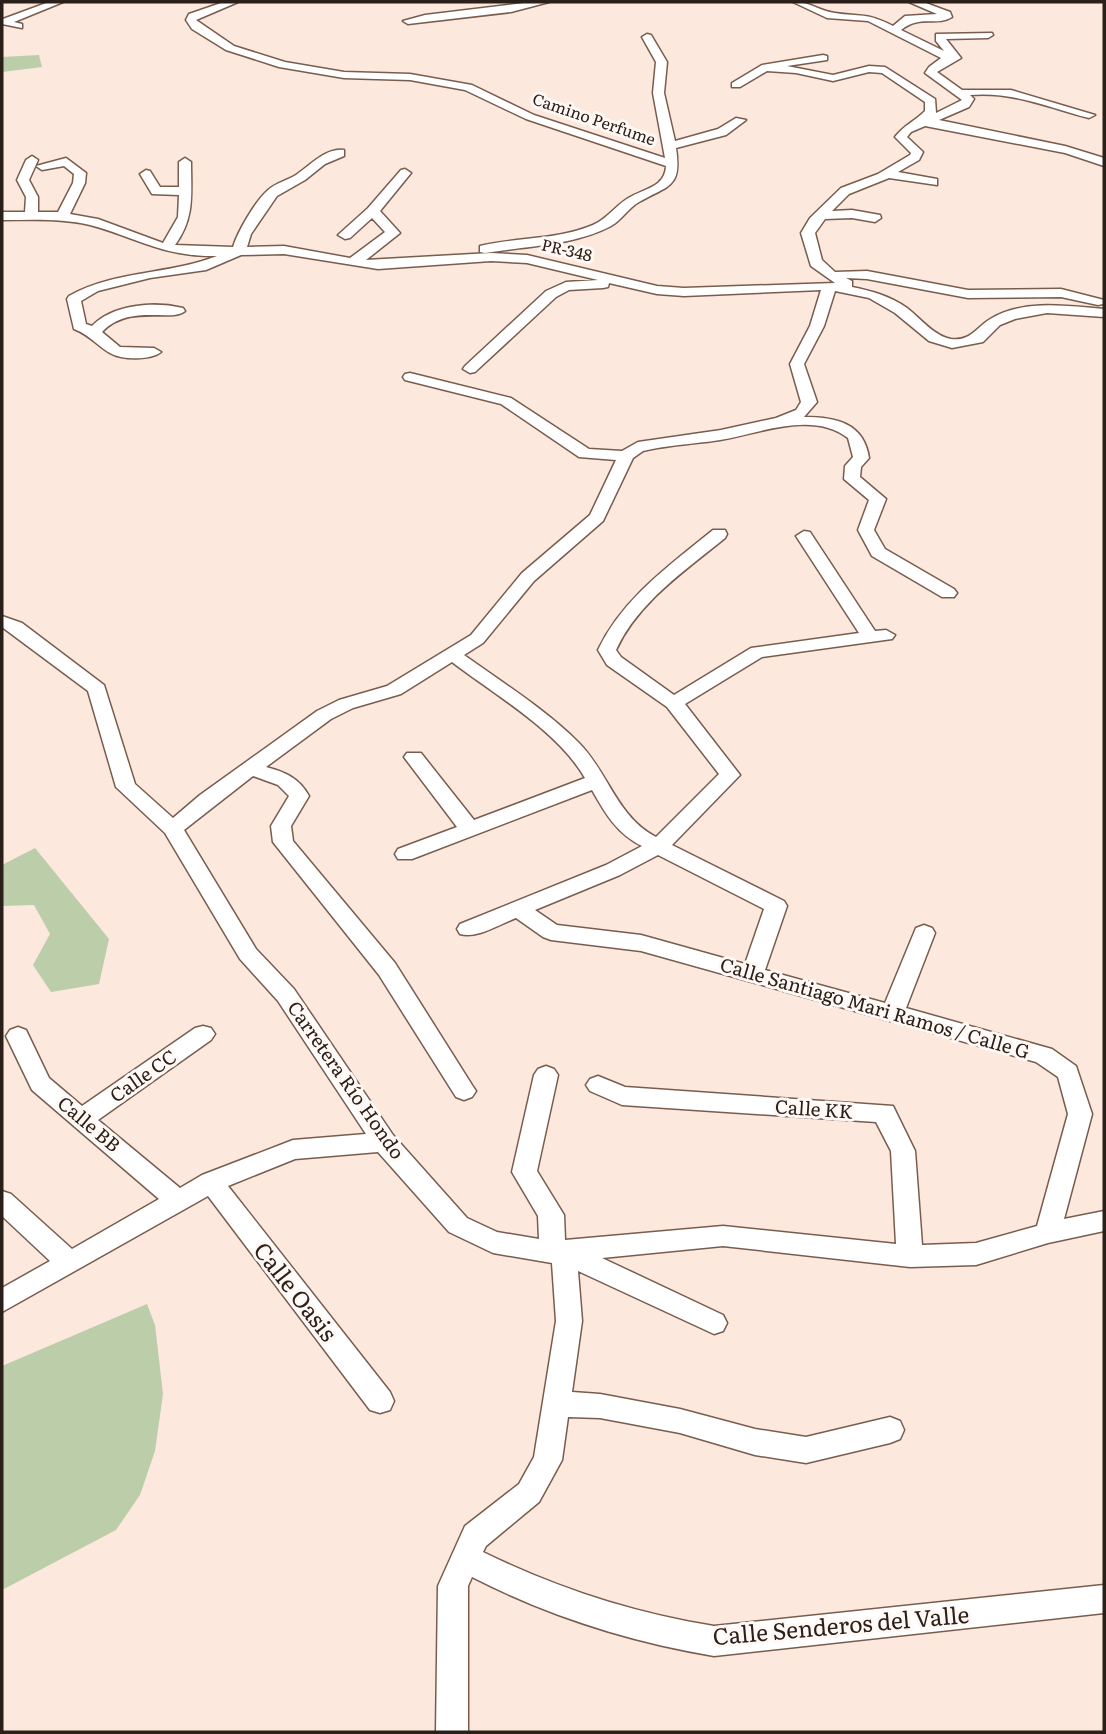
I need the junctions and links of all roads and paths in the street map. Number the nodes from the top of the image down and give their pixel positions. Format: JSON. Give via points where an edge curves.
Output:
{"nodes":[{"id":1,"x":58,"y":2,"type":"edge"},
{"id":2,"x":233,"y":2,"type":"edge"},
{"id":3,"x":460,"y":2,"type":"edge"},
{"id":4,"x":544,"y":2,"type":"edge"},
{"id":5,"x":797,"y":2,"type":"edge"},
{"id":6,"x":914,"y":2,"type":"edge"},
{"id":7,"x":36,"y":9,"type":"junction"},
{"id":8,"x":489,"y":10,"type":"junction"},
{"id":9,"x":2,"y":19,"type":"edge"},
{"id":10,"x":408,"y":21,"type":"dead end"},
{"id":11,"x":18,"y":26,"type":"dead end"},
{"id":12,"x":894,"y":30,"type":"junction"},
{"id":13,"x":988,"y":35,"type":"dead end"},
{"id":14,"x":648,"y":37,"type":"dead end"},
{"id":15,"x":822,"y":58,"type":"dead end"},
{"id":16,"x":948,"y":60,"type":"junction"},
{"id":17,"x":768,"y":68,"type":"junction"},
{"id":18,"x":736,"y":85,"type":"dead end"},
{"id":19,"x":962,"y":93,"type":"junction"},
{"id":20,"x":1089,"y":115,"type":"dead end"},
{"id":21,"x":736,"y":121,"type":"dead end"},
{"id":22,"x":919,"y":123,"type":"junction"},
{"id":23,"x":668,"y":147,"type":"junction"},
{"id":24,"x":341,"y":153,"type":"dead end"},
{"id":25,"x":185,"y":162,"type":"dead end"},
{"id":26,"x":1104,"y":162,"type":"edge"},
{"id":27,"x":673,"y":164,"type":"junction"},
{"id":28,"x":405,"y":173,"type":"dead end"},
{"id":29,"x":146,"y":174,"type":"dead end"},
{"id":30,"x":886,"y":174,"type":"junction"},
{"id":31,"x":933,"y":181,"type":"dead end"},
{"id":32,"x":184,"y":191,"type":"junction"},
{"id":33,"x":373,"y":211,"type":"junction"},
{"id":34,"x":31,"y":215,"type":"junction"},
{"id":35,"x":821,"y":215,"type":"junction"},
{"id":36,"x":2,"y":216,"type":"edge"},
{"id":37,"x":62,"y":216,"type":"junction"},
{"id":38,"x":875,"y":218,"type":"dead end"},
{"id":39,"x":345,"y":235,"type":"dead end"},
{"id":40,"x":166,"y":248,"type":"junction"},
{"id":41,"x":239,"y":251,"type":"junction"},
{"id":42,"x":453,"y":259,"type":"junction"},
{"id":43,"x":354,"y":264,"type":"junction"},
{"id":44,"x":831,"y":281,"type":"junction"},
{"id":45,"x":626,"y":283,"type":"junction"},
{"id":46,"x":1104,"y":302,"type":"edge"},
{"id":47,"x":178,"y":311,"type":"dead end"},
{"id":48,"x":1104,"y":313,"type":"edge"},
{"id":49,"x":94,"y":332,"type":"junction"},
{"id":50,"x":154,"y":352,"type":"dead end"},
{"id":51,"x":470,"y":369,"type":"dead end"},
{"id":52,"x":410,"y":377,"type":"dead end"},
{"id":53,"x":781,"y":422,"type":"junction"},
{"id":54,"x":626,"y":456,"type":"junction"},
{"id":55,"x":719,"y":534,"type":"dead end"},
{"id":56,"x":804,"y":536,"type":"dead end"},
{"id":57,"x":948,"y":593,"type":"dead end"},
{"id":58,"x":2,"y":621,"type":"edge"},
{"id":59,"x":453,"y":654,"type":"junction"},
{"id":60,"x":674,"y":703,"type":"junction"},
{"id":61,"x":414,"y":757,"type":"dead end"},
{"id":62,"x":251,"y":769,"type":"junction"},
{"id":63,"x":596,"y":781,"type":"junction"},
{"id":64,"x":469,"y":828,"type":"junction"},
{"id":65,"x":173,"y":829,"type":"junction"},
{"id":66,"x":659,"y":846,"type":"junction"},
{"id":67,"x":405,"y":854,"type":"dead end"},
{"id":68,"x":519,"y":909,"type":"junction"},
{"id":69,"x":468,"y":929,"type":"dead end"},
{"id":70,"x":924,"y":933,"type":"dead end"},
{"id":71,"x":753,"y":973,"type":"junction"},
{"id":72,"x":893,"y":1012,"type":"junction"},
{"id":73,"x":203,"y":1034,"type":"dead end"},
{"id":74,"x":18,"y":1036,"type":"dead end"},
{"id":75,"x":546,"y":1075,"type":"dead end"},
{"id":76,"x":598,"y":1085,"type":"dead end"},
{"id":77,"x":464,"y":1091,"type":"dead end"},
{"id":78,"x":83,"y":1118,"type":"junction"},
{"id":79,"x":384,"y":1142,"type":"junction"},
{"id":80,"x":211,"y":1182,"type":"junction"},
{"id":81,"x":2,"y":1201,"type":"edge"},
{"id":82,"x":178,"y":1201,"type":"junction"},
{"id":83,"x":1104,"y":1221,"type":"edge"},
{"id":84,"x":1057,"y":1232,"type":"junction"},
{"id":85,"x":558,"y":1252,"type":"junction"},
{"id":86,"x":910,"y":1256,"type":"junction"},
{"id":87,"x":68,"y":1261,"type":"junction"},
{"id":88,"x":2,"y":1301,"type":"edge"},
{"id":89,"x":714,"y":1323,"type":"dead end"},
{"id":90,"x":380,"y":1401,"type":"dead end"},
{"id":91,"x":557,"y":1404,"type":"junction"},
{"id":92,"x":890,"y":1430,"type":"dead end"},
{"id":93,"x":466,"y":1559,"type":"junction"},
{"id":94,"x":1104,"y":1599,"type":"edge"},
{"id":95,"x":452,"y":1732,"type":"edge"}],
"edges":[{"from":1,"to":7,"type":"street"},
{"from":2,"to":27,"type":"street","name":"Camino Perfume","via":[[202,11],[191,20],[230,48],[283,65],[468,87],[530,117]]},
{"from":3,"to":8,"type":"street"},
{"from":4,"to":8,"type":"street"},
{"from":5,"to":12,"type":"street","via":[[831,16],[870,19]]},
{"from":6,"to":12,"type":"street","via":[[947,17],[909,18]]},
{"from":7,"to":9,"type":"street"},
{"from":7,"to":11,"type":"street","via":[[7,21]]},
{"from":8,"to":10,"type":"street"},
{"from":12,"to":16,"type":"street"},
{"from":13,"to":16,"type":"street","via":[[940,36],[956,58]]},
{"from":14,"to":23,"type":"street","via":[[662,62],[658,93],[667,119]]},
{"from":15,"to":17,"type":"street"},
{"from":16,"to":19,"type":"street","via":[[931,73]]},
{"from":17,"to":18,"type":"street","via":[[751,73]]},
{"from":17,"to":22,"type":"street","via":[[833,78],[885,70],[931,101],[931,112]]},
{"from":19,"to":20,"type":"street","via":[[1006,90]]},
{"from":19,"to":22,"type":"street","via":[[968,99],[965,105]]},
{"from":21,"to":23,"type":"street","via":[[723,132]]},
{"from":22,"to":26,"type":"street","via":[[948,123]]},
{"from":22,"to":30,"type":"street","via":[[901,137],[917,152],[915,157]]},
{"from":23,"to":27,"type":"street"},
{"from":24,"to":41,"type":"street","via":[[272,192],[244,234]]},
{"from":25,"to":32,"type":"street"},
{"from":27,"to":42,"type":"street","name":"Camino Perfume","via":[[664,186],[631,201],[607,223],[551,241],[513,243]]},
{"from":28,"to":33,"type":"street"},
{"from":29,"to":32,"type":"street","via":[[156,191]]},
{"from":30,"to":31,"type":"street"},
{"from":30,"to":35,"type":"street","via":[[845,191]]},
{"from":32,"to":40,"type":"street","via":[[188,209]]},
{"from":33,"to":39,"type":"street"},
{"from":33,"to":43,"type":"street","via":[[393,233]]},
{"from":34,"to":36,"type":"street","name":"PR-348","number":"PR-348"},
{"from":34,"to":37,"type":"street","name":"PR-348","number":"PR-348"},
{"from":34,"to":37,"type":"street","via":[[32,197],[23,180],[37,163],[66,162],[80,173]]},
{"from":35,"to":38,"type":"street"},
{"from":35,"to":44,"type":"street","via":[[808,233],[815,262]]},
{"from":37,"to":40,"type":"street","name":"PR-348","number":"PR-348"},
{"from":40,"to":41,"type":"street","name":"PR-348","number":"PR-348"},
{"from":41,"to":43,"type":"street","name":"PR-348","number":"PR-348","via":[[284,250]]},
{"from":41,"to":49,"type":"street","via":[[201,267],[93,288],[74,299],[79,326]]},
{"from":42,"to":43,"type":"street","name":"PR-348","number":"PR-348"},
{"from":42,"to":45,"type":"street","name":"PR-348","number":"PR-348","via":[[527,259]]},
{"from":44,"to":45,"type":"street","name":"PR-348","number":"PR-348","via":[[684,292]]},
{"from":44,"to":46,"type":"street","via":[[846,274],[867,275],[968,294],[1061,293]]},
{"from":44,"to":48,"type":"street","name":"PR-348","number":"PR-348","via":[[873,295],[934,338],[952,344],[978,339],[995,322],[1011,315],[1047,309]]},
{"from":44,"to":53,"type":"street","via":[[814,339],[797,364],[809,402],[801,413]]},
{"from":45,"to":51,"type":"street","via":[[566,286],[551,294]]},
{"from":47,"to":49,"type":"street","via":[[120,314],[102,321]]},
{"from":49,"to":50,"type":"street","via":[[116,351]]},
{"from":52,"to":54,"type":"street","via":[[506,401],[585,454]]},
{"from":53,"to":54,"type":"street","via":[[638,447]]},
{"from":53,"to":57,"type":"street","via":[[828,422],[848,428],[861,447],[852,479],[878,499],[866,530],[878,552]]},
{"from":54,"to":59,"type":"street","via":[[597,517],[527,578],[477,639]]},
{"from":55,"to":60,"type":"street","via":[[646,597],[607,650],[614,661]]},
{"from":56,"to":60,"type":"street","via":[[878,637],[757,652]]},
{"from":58,"to":65,"type":"street","name":"Carretera Río Hondo","via":[[97,689],[126,788]]},
{"from":59,"to":62,"type":"street","via":[[394,690],[324,715]]},
{"from":59,"to":63,"type":"street","via":[[554,730]]},
{"from":60,"to":66,"type":"street","via":[[730,775]]},
{"from":61,"to":64,"type":"street"},
{"from":62,"to":65,"type":"street"},
{"from":62,"to":77,"type":"street","via":[[296,788],[299,796],[281,826],[284,842],[387,969]]},
{"from":63,"to":64,"type":"street"},
{"from":63,"to":66,"type":"street","via":[[617,816],[638,836]]},
{"from":64,"to":67,"type":"street"},
{"from":65,"to":79,"type":"street","name":"Carretera Río Hondo","via":[[248,954],[286,995]]},
{"from":66,"to":68,"type":"street"},
{"from":66,"to":71,"type":"street","via":[[776,906]]},
{"from":68,"to":69,"type":"street"},
{"from":68,"to":71,"type":"street","name":"Calle Santiago Mari Ramos / Calle G","via":[[551,932],[641,943]]},
{"from":70,"to":72,"type":"street"},
{"from":71,"to":72,"type":"street","name":"Calle Santiago Mari Ramos / Calle G"},
{"from":72,"to":84,"type":"street","name":"Calle Santiago Mari Ramos / Calle G","via":[[1044,1055],[1068,1072],[1080,1114]]},
{"from":73,"to":78,"type":"street","name":"Calle CC"},
{"from":74,"to":78,"type":"street","name":"Calle BB","via":[[40,1084]]},
{"from":75,"to":85,"type":"street","via":[[524,1172],[551,1215]]},
{"from":76,"to":86,"type":"street","name":"Calle KK","via":[[622,1096],[884,1113],[903,1151]]},
{"from":78,"to":82,"type":"street","name":"Calle BB"},
{"from":79,"to":80,"type":"street","via":[[293,1150]]},
{"from":79,"to":85,"type":"street","name":"Carretera Río Hondo","via":[[458,1225],[493,1242]]},
{"from":80,"to":82,"type":"street"},
{"from":80,"to":90,"type":"street","name":"Calle Oasis"},
{"from":81,"to":87,"type":"street"},
{"from":82,"to":87,"type":"street"},
{"from":83,"to":84,"type":"street","name":"Carretera Río Hondo"},
{"from":84,"to":86,"type":"street","name":"Carretera Río Hondo","via":[[976,1254]]},
{"from":85,"to":86,"type":"street","name":"Carretera Río Hondo","via":[[723,1237]]},
{"from":85,"to":89,"type":"street"},
{"from":85,"to":91,"type":"street","via":[[569,1321]]},
{"from":87,"to":88,"type":"street"},
{"from":91,"to":92,"type":"street","via":[[600,1406],[806,1450]]},
{"from":91,"to":93,"type":"street","via":[[548,1461],[529,1493],[475,1536]]},
{"from":93,"to":94,"type":"street","name":"Calle Senderos del Valle","via":[[559,1600],[673,1636],[714,1641]]},
{"from":93,"to":95,"type":"street","via":[[453,1587]]}]}
